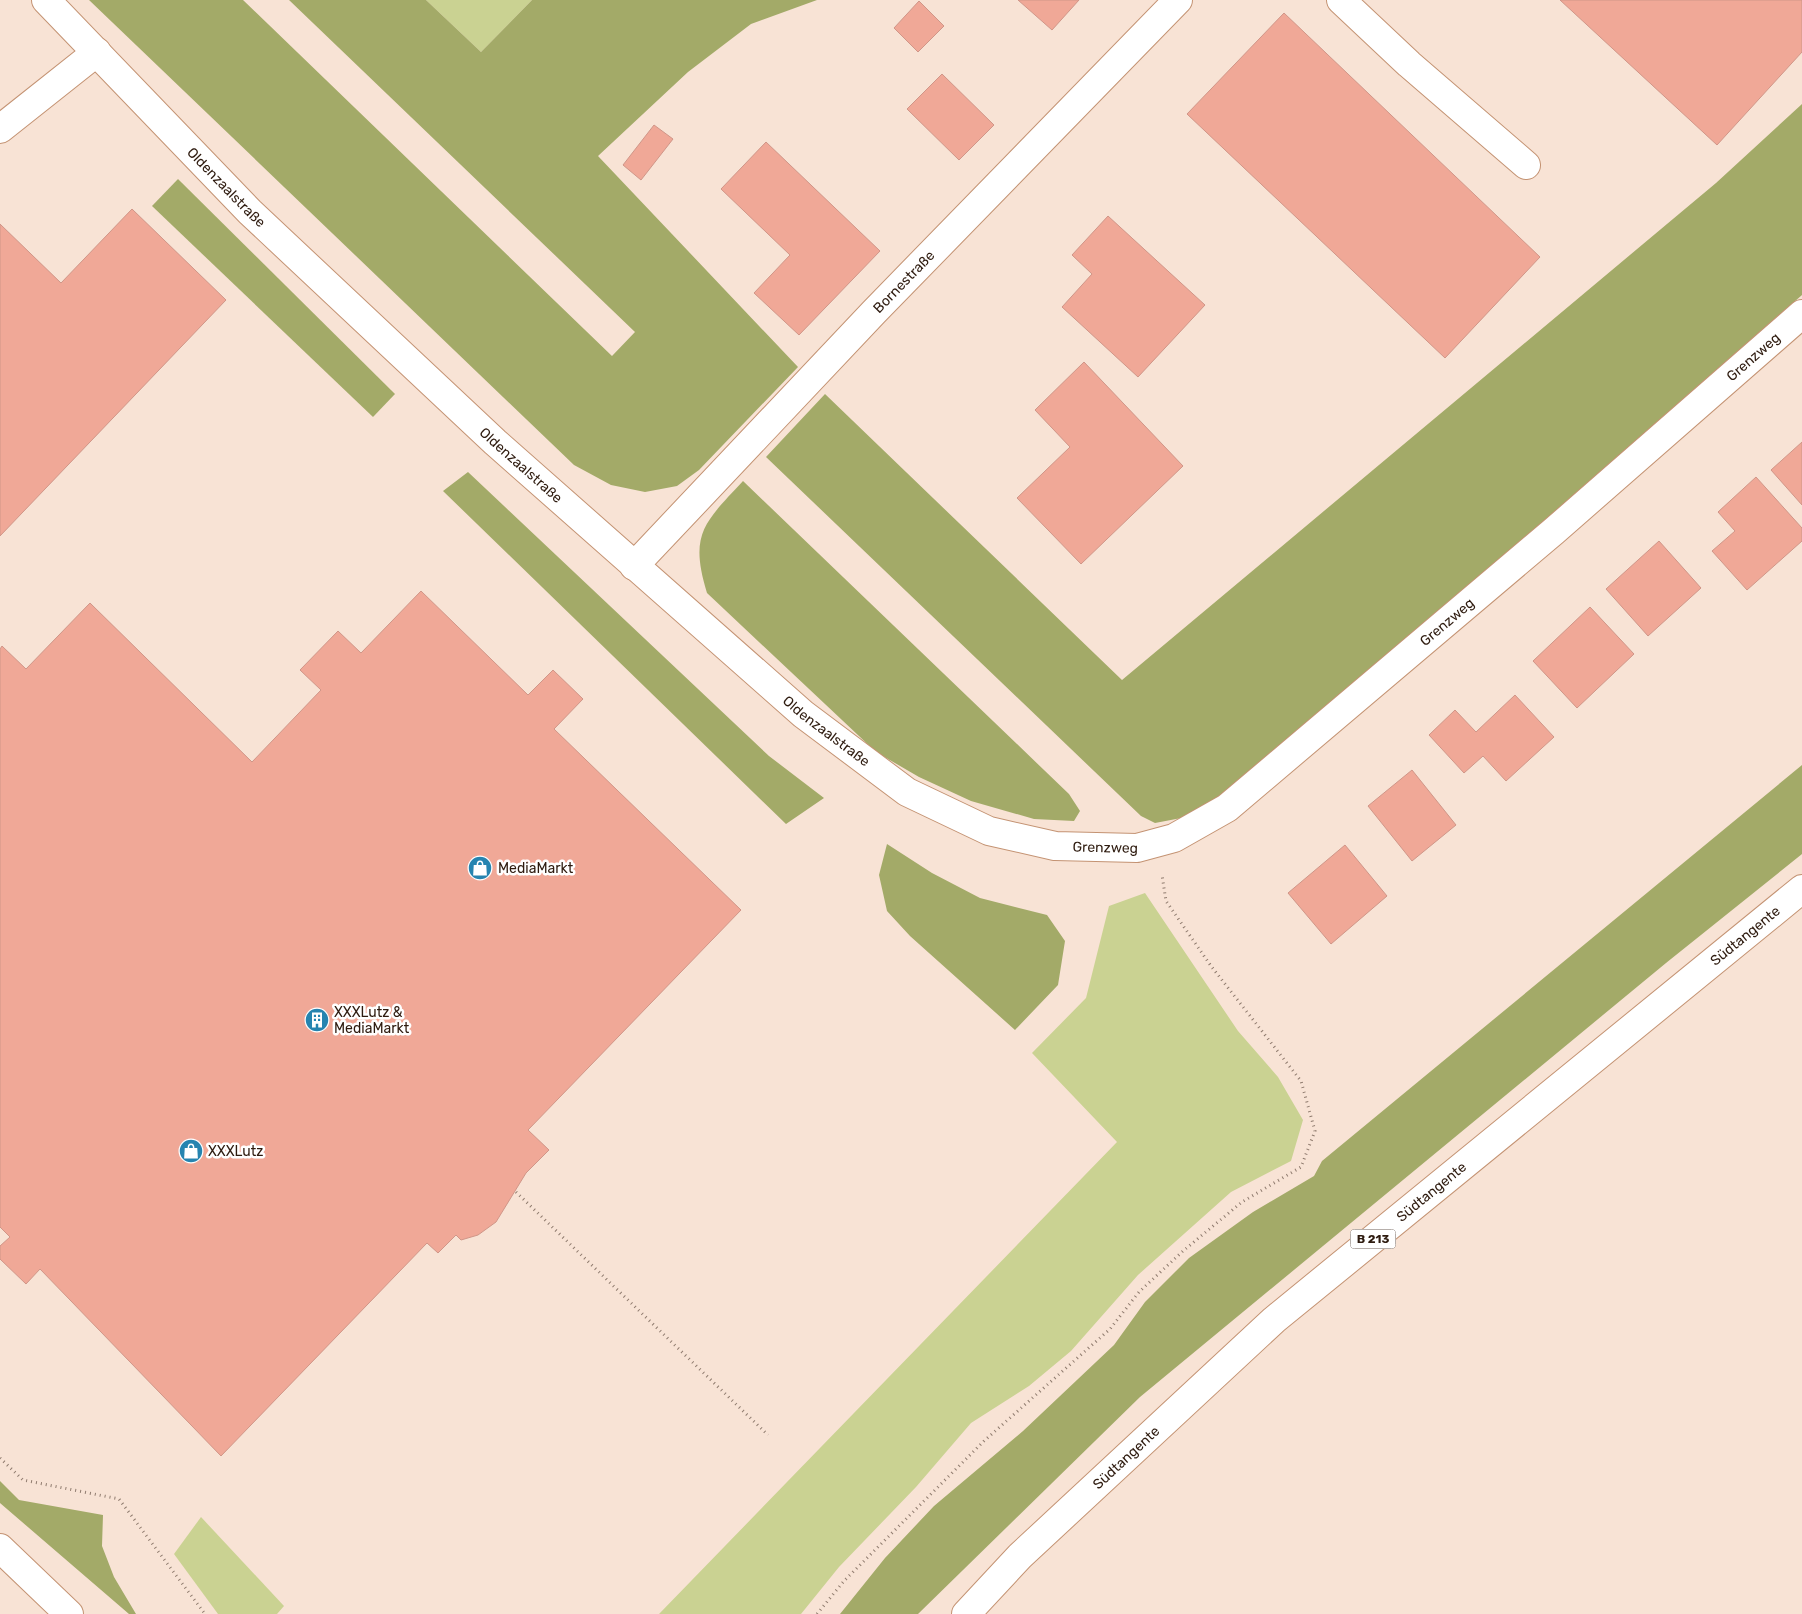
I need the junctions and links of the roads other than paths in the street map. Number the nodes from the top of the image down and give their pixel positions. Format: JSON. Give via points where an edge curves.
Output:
{"nodes":[{"id":1,"x":46,"y":0,"type":"edge"},
{"id":2,"x":1178,"y":0,"type":"edge"},
{"id":3,"x":1341,"y":0,"type":"edge"},
{"id":4,"x":97,"y":52,"type":"junction"},
{"id":5,"x":0,"y":129,"type":"edge"},
{"id":6,"x":1526,"y":165,"type":"dead end"},
{"id":7,"x":1802,"y":314,"type":"edge"},
{"id":8,"x":634,"y":566,"type":"junction"},
{"id":9,"x":1055,"y":846,"type":"joint"},
{"id":10,"x":1802,"y":890,"type":"edge"},
{"id":11,"x":0,"y":1548,"type":"edge"},
{"id":12,"x":69,"y":1614,"type":"edge"},
{"id":13,"x":966,"y":1614,"type":"edge"}],
"edges":[{"from":1,"to":4,"type":"street","name":"Oldenzaalstraße"},
{"from":2,"to":8,"type":"street","name":"Bornestraße","via":[[874,312]]},
{"from":3,"to":6,"type":"street","via":[[1409,64]]},
{"from":4,"to":5,"type":"street"},
{"from":4,"to":8,"type":"street","name":"Oldenzaalstraße","via":[[250,212],[495,442]]},
{"from":7,"to":9,"type":"street","name":"Grenzweg","via":[[1554,531],[1227,808],[1174,838],[1138,848]]},
{"from":8,"to":9,"type":"street","name":"Oldenzaalstraße","via":[[803,714],[907,792],[988,831]]},
{"from":10,"to":13,"type":"street","name":"Südtangente","number":"B 213","via":[[1274,1320],[1020,1556]]},
{"from":11,"to":12,"type":"street"}]}
